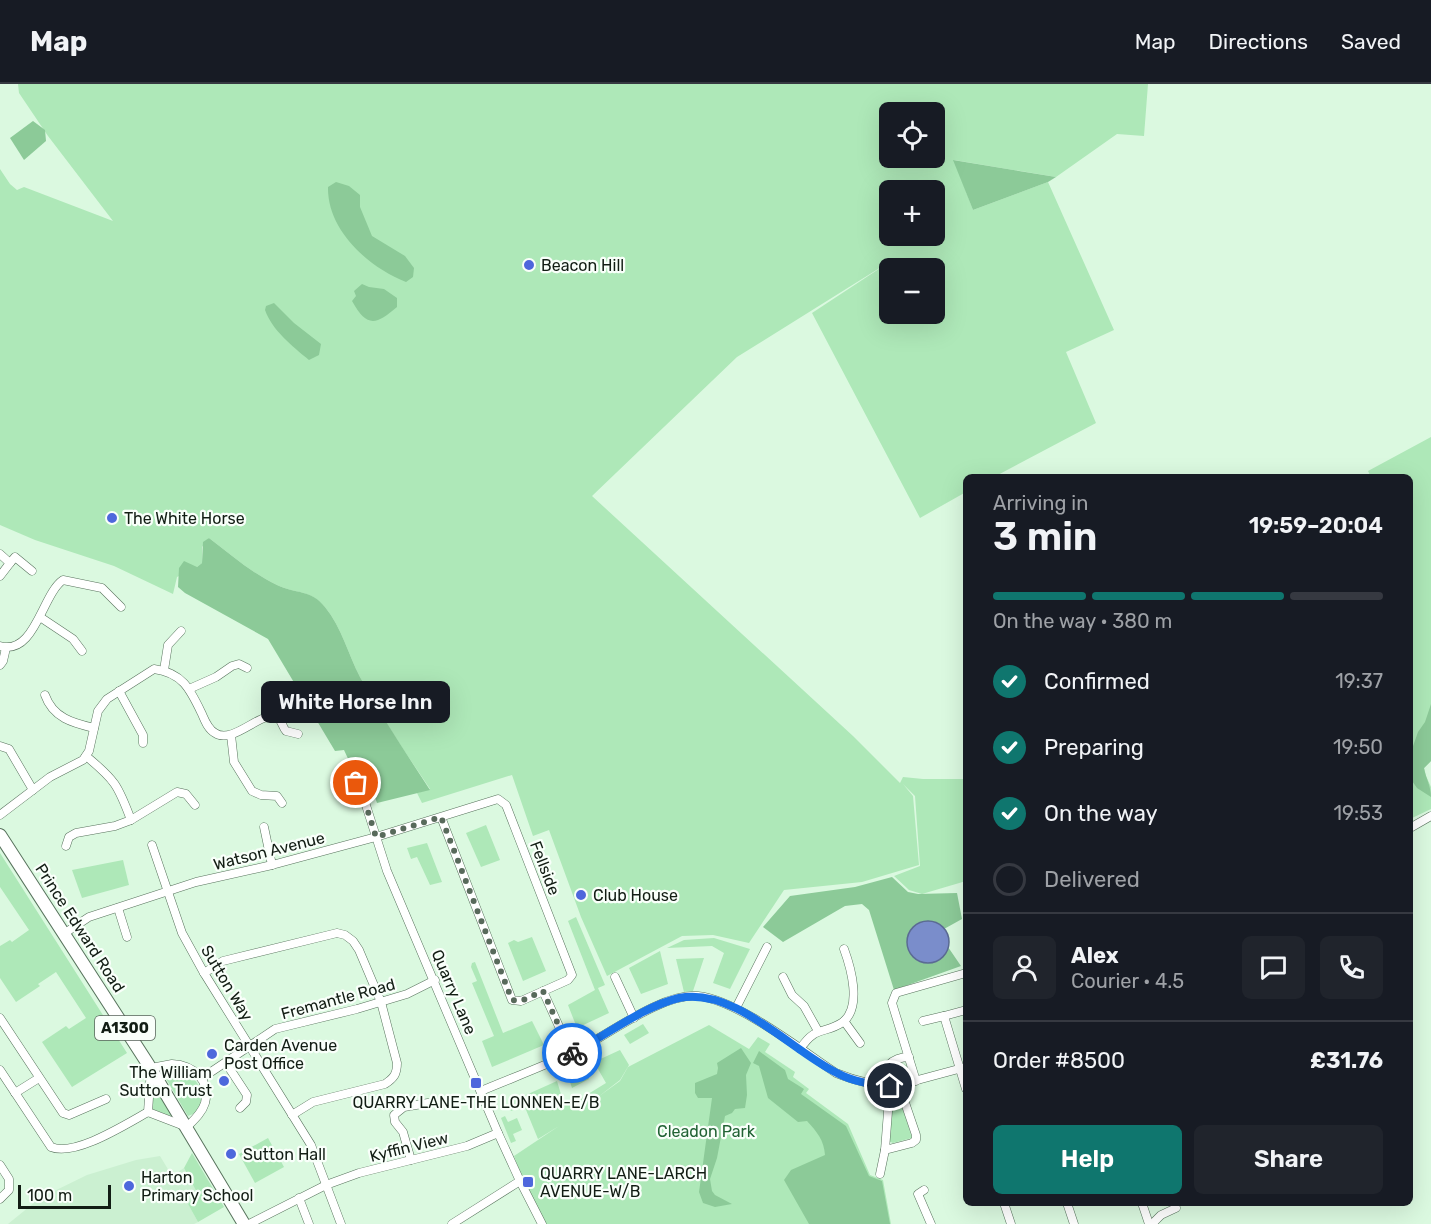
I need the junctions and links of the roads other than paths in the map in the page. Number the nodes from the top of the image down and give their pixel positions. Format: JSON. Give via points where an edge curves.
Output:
{"nodes":[{"id":1,"x":0,"y":554,"type":"edge"},
{"id":2,"x":10,"y":563,"type":"junction"},
{"id":3,"x":32,"y":571,"type":"dead end"},
{"id":4,"x":0,"y":576,"type":"edge"},
{"id":5,"x":121,"y":607,"type":"dead end"},
{"id":6,"x":40,"y":617,"type":"junction"},
{"id":7,"x":181,"y":631,"type":"dead end"},
{"id":8,"x":3,"y":647,"type":"edge"},
{"id":9,"x":82,"y":651,"type":"dead end"},
{"id":10,"x":0,"y":665,"type":"edge"},
{"id":11,"x":247,"y":668,"type":"dead end"},
{"id":12,"x":164,"y":670,"type":"junction"},
{"id":13,"x":189,"y":689,"type":"junction"},
{"id":14,"x":118,"y":692,"type":"junction"},
{"id":15,"x":45,"y":695,"type":"dead end"},
{"id":16,"x":94,"y":728,"type":"junction"},
{"id":17,"x":298,"y":734,"type":"dead end"},
{"id":18,"x":231,"y":735,"type":"junction"},
{"id":19,"x":146,"y":738,"type":"dead end"},
{"id":20,"x":0,"y":746,"type":"edge"},
{"id":21,"x":86,"y":756,"type":"junction"},
{"id":22,"x":348,"y":767,"type":"dead end"},
{"id":23,"x":33,"y":790,"type":"junction"},
{"id":24,"x":282,"y":803,"type":"dead end"},
{"id":25,"x":195,"y":806,"type":"dead end"},
{"id":26,"x":0,"y":814,"type":"edge"},
{"id":27,"x":1431,"y":816,"type":"edge"},
{"id":28,"x":441,"y":817,"type":"junction"},
{"id":29,"x":131,"y":820,"type":"junction"},
{"id":30,"x":1413,"y":826,"type":"edge"},
{"id":31,"x":264,"y":827,"type":"dead end"},
{"id":32,"x":0,"y":835,"type":"edge"},
{"id":33,"x":376,"y":837,"type":"junction"},
{"id":34,"x":152,"y":845,"type":"dead end"},
{"id":35,"x":66,"y":846,"type":"dead end"},
{"id":36,"x":272,"y":865,"type":"junction"},
{"id":37,"x":167,"y":892,"type":"junction"},
{"id":38,"x":118,"y":908,"type":"junction"},
{"id":39,"x":65,"y":933,"type":"junction"},
{"id":40,"x":127,"y":938,"type":"dead end"},
{"id":41,"x":767,"y":947,"type":"dead end"},
{"id":42,"x":844,"y":949,"type":"dead end"},
{"id":43,"x":204,"y":973,"type":"junction"},
{"id":44,"x":963,"y":974,"type":"edge"},
{"id":45,"x":615,"y":977,"type":"dead end"},
{"id":46,"x":783,"y":977,"type":"dead end"},
{"id":47,"x":435,"y":980,"type":"junction"},
{"id":48,"x":543,"y":991,"type":"junction"},
{"id":49,"x":381,"y":1002,"type":"junction"},
{"id":50,"x":736,"y":1008,"type":"junction"},
{"id":51,"x":963,"y":1011,"type":"edge"},
{"id":52,"x":944,"y":1016,"type":"junction"},
{"id":53,"x":0,"y":1018,"type":"edge"},
{"id":54,"x":634,"y":1018,"type":"junction"},
{"id":55,"x":844,"y":1021,"type":"junction"},
{"id":56,"x":922,"y":1022,"type":"dead end"},
{"id":57,"x":818,"y":1031,"type":"junction"},
{"id":58,"x":860,"y":1043,"type":"dead end"},
{"id":59,"x":250,"y":1047,"type":"junction"},
{"id":60,"x":800,"y":1049,"type":"junction"},
{"id":61,"x":571,"y":1053,"type":"junction"},
{"id":62,"x":909,"y":1058,"type":"junction"},
{"id":63,"x":226,"y":1063,"type":"junction"},
{"id":64,"x":151,"y":1068,"type":"junction"},
{"id":65,"x":963,"y":1068,"type":"edge"},
{"id":66,"x":0,"y":1070,"type":"edge"},
{"id":67,"x":39,"y":1078,"type":"junction"},
{"id":68,"x":202,"y":1078,"type":"junction"},
{"id":69,"x":915,"y":1081,"type":"junction"},
{"id":70,"x":877,"y":1084,"type":"junction"},
{"id":71,"x":899,"y":1085,"type":"junction"},
{"id":72,"x":890,"y":1086,"type":"junction"},
{"id":73,"x":481,"y":1091,"type":"junction"},
{"id":74,"x":15,"y":1093,"type":"junction"},
{"id":75,"x":105,"y":1099,"type":"dead end"},
{"id":76,"x":428,"y":1103,"type":"dead end"},
{"id":77,"x":240,"y":1108,"type":"dead end"},
{"id":78,"x":148,"y":1112,"type":"junction"},
{"id":79,"x":292,"y":1115,"type":"junction"},
{"id":80,"x":188,"y":1127,"type":"junction"},
{"id":81,"x":498,"y":1133,"type":"junction"},
{"id":82,"x":885,"y":1150,"type":"junction"},
{"id":83,"x":411,"y":1160,"type":"junction"},
{"id":84,"x":0,"y":1166,"type":"edge"},
{"id":85,"x":880,"y":1174,"type":"dead end"},
{"id":86,"x":520,"y":1181,"type":"junction"},
{"id":87,"x":326,"y":1185,"type":"junction"},
{"id":88,"x":924,"y":1190,"type":"dead end"},
{"id":89,"x":299,"y":1198,"type":"junction"},
{"id":90,"x":0,"y":1199,"type":"edge"},
{"id":91,"x":1005,"y":1206,"type":"edge"},
{"id":92,"x":1068,"y":1206,"type":"edge"},
{"id":93,"x":1143,"y":1206,"type":"edge"},
{"id":94,"x":1176,"y":1208,"type":"dead end"},
{"id":95,"x":244,"y":1224,"type":"edge"},
{"id":96,"x":249,"y":1224,"type":"edge"},
{"id":97,"x":309,"y":1224,"type":"edge"},
{"id":98,"x":341,"y":1224,"type":"edge"},
{"id":99,"x":452,"y":1224,"type":"edge"},
{"id":100,"x":542,"y":1224,"type":"edge"},
{"id":101,"x":931,"y":1224,"type":"edge"},
{"id":102,"x":1011,"y":1224,"type":"edge"},
{"id":103,"x":1074,"y":1224,"type":"edge"},
{"id":104,"x":1150,"y":1224,"type":"edge"}],
"edges":[{"from":1,"to":2,"type":"street"},
{"from":2,"to":3,"type":"street","via":[[15,557]]},
{"from":2,"to":4,"type":"street"},
{"from":5,"to":6,"type":"street","via":[[102,588],[63,580]]},
{"from":6,"to":8,"type":"street","via":[[19,644]]},
{"from":6,"to":9,"type":"street","via":[[73,639]]},
{"from":7,"to":12,"type":"street","via":[[168,645]]},
{"from":8,"to":10,"type":"street"},
{"from":11,"to":13,"type":"street","via":[[232,666]]},
{"from":12,"to":13,"type":"street","via":[[183,680]]},
{"from":12,"to":14,"type":"street","via":[[154,669]]},
{"from":13,"to":18,"type":"street","via":[[207,726],[216,735]]},
{"from":14,"to":16,"type":"street","via":[[98,711]]},
{"from":14,"to":19,"type":"street"},
{"from":15,"to":16,"type":"street","via":[[60,717]]},
{"from":16,"to":21,"type":"street"},
{"from":17,"to":18,"type":"street","via":[[286,731],[274,716]]},
{"from":18,"to":24,"type":"street","via":[[234,762],[252,791],[278,796]]},
{"from":20,"to":23,"type":"street","via":[[9,749]]},
{"from":21,"to":23,"type":"street"},
{"from":21,"to":29,"type":"street","via":[[110,776],[121,792]]},
{"from":22,"to":33,"type":"street","name":"Quarry Lane","via":[[363,796]]},
{"from":23,"to":26,"type":"street"},
{"from":25,"to":29,"type":"street","via":[[186,794],[177,792]]},
{"from":27,"to":30,"type":"street"},
{"from":28,"to":33,"type":"street","name":"Watson Avenue"},
{"from":28,"to":48,"type":"street","via":[[512,1000],[521,1001]]},
{"from":28,"to":48,"type":"street","name":"Fellside","via":[[498,799],[506,805],[572,975]]},
{"from":29,"to":35,"type":"street","via":[[76,833],[69,837]]},
{"from":31,"to":36,"type":"street"},
{"from":32,"to":39,"type":"main road","name":"Prince Edward Road","number":"A1300"},
{"from":33,"to":36,"type":"street","name":"Watson Avenue"},
{"from":33,"to":47,"type":"street","name":"Quarry Lane"},
{"from":34,"to":37,"type":"street","name":"Sutton Way"},
{"from":36,"to":37,"type":"street","name":"Watson Avenue"},
{"from":37,"to":38,"type":"street","name":"Watson Avenue"},
{"from":37,"to":43,"type":"street","name":"Sutton Way","via":[[182,933]]},
{"from":38,"to":39,"type":"street","name":"Watson Avenue","via":[[89,918]]},
{"from":38,"to":40,"type":"street"},
{"from":39,"to":64,"type":"main road","name":"Prince Edward Road","number":"A1300"},
{"from":41,"to":50,"type":"street"},
{"from":42,"to":55,"type":"street","via":[[854,991]]},
{"from":43,"to":49,"type":"street","via":[[223,961],[337,933],[353,941],[359,950]]},
{"from":43,"to":59,"type":"street","name":"Sutton Way"},
{"from":44,"to":62,"type":"street","via":[[896,993],[892,1003]]},
{"from":45,"to":54,"type":"street"},
{"from":46,"to":57,"type":"street"},
{"from":47,"to":49,"type":"street","name":"Fremantle Road"},
{"from":47,"to":73,"type":"street","name":"Quarry Lane"},
{"from":48,"to":61,"type":"street"},
{"from":49,"to":59,"type":"street","name":"Fremantle Road","via":[[275,1029]]},
{"from":49,"to":79,"type":"street","via":[[397,1063],[393,1078],[385,1084],[313,1102]]},
{"from":50,"to":54,"type":"street","via":[[697,996],[679,998]]},
{"from":50,"to":60,"type":"street"},
{"from":51,"to":52,"type":"street"},
{"from":52,"to":56,"type":"street"},
{"from":52,"to":65,"type":"street"},
{"from":53,"to":67,"type":"street"},
{"from":54,"to":61,"type":"street"},
{"from":55,"to":57,"type":"street"},
{"from":55,"to":58,"type":"street"},
{"from":57,"to":60,"type":"street"},
{"from":59,"to":63,"type":"street","name":"Fremantle Road"},
{"from":59,"to":79,"type":"street","name":"Sutton Way"},
{"from":60,"to":70,"type":"street","via":[[836,1073]]},
{"from":61,"to":73,"type":"street"},
{"from":62,"to":69,"type":"street"},
{"from":62,"to":70,"type":"street","via":[[891,1062]]},
{"from":63,"to":68,"type":"street","name":"Fremantle Road"},
{"from":63,"to":77,"type":"street","via":[[248,1095]]},
{"from":64,"to":68,"type":"street","via":[[181,1064]]},
{"from":64,"to":78,"type":"street"},
{"from":64,"to":80,"type":"main road","name":"Prince Edward Road","number":"A1300"},
{"from":65,"to":69,"type":"street"},
{"from":66,"to":74,"type":"street"},
{"from":67,"to":74,"type":"street"},
{"from":67,"to":75,"type":"street","via":[[66,1115]]},
{"from":68,"to":80,"type":"street","via":[[205,1103]]},
{"from":69,"to":71,"type":"street"},
{"from":70,"to":72,"type":"street"},
{"from":71,"to":72,"type":"street"},
{"from":71,"to":82,"type":"street","via":[[916,1140]]},
{"from":72,"to":82,"type":"street"},
{"from":73,"to":81,"type":"street","name":"Quarry Lane"},
{"from":74,"to":78,"type":"street","via":[[51,1147],[59,1150],[97,1139]]},
{"from":76,"to":83,"type":"street","via":[[404,1107],[394,1115]]},
{"from":78,"to":80,"type":"street"},
{"from":79,"to":87,"type":"street","name":"Sutton Way","via":[[311,1145]]},
{"from":80,"to":95,"type":"main road","name":"Prince Edward Road","number":"A1300"},
{"from":81,"to":83,"type":"street","name":"Kyffin View","via":[[467,1146]]},
{"from":81,"to":86,"type":"street","name":"Quarry Lane"},
{"from":82,"to":85,"type":"street"},
{"from":83,"to":87,"type":"street","name":"Kyffin View"},
{"from":84,"to":90,"type":"street","via":[[9,1179],[9,1190]]},
{"from":86,"to":99,"type":"street"},
{"from":86,"to":100,"type":"street","name":"Quarry Lane"},
{"from":87,"to":89,"type":"street","name":"Kyffin View"},
{"from":87,"to":98,"type":"street","name":"Sutton Way"},
{"from":88,"to":101,"type":"street","via":[[918,1194]]},
{"from":89,"to":96,"type":"street","name":"Kyffin View"},
{"from":89,"to":97,"type":"street"},
{"from":91,"to":102,"type":"street"},
{"from":92,"to":103,"type":"street"},
{"from":93,"to":104,"type":"street"},
{"from":94,"to":104,"type":"street"}]}
